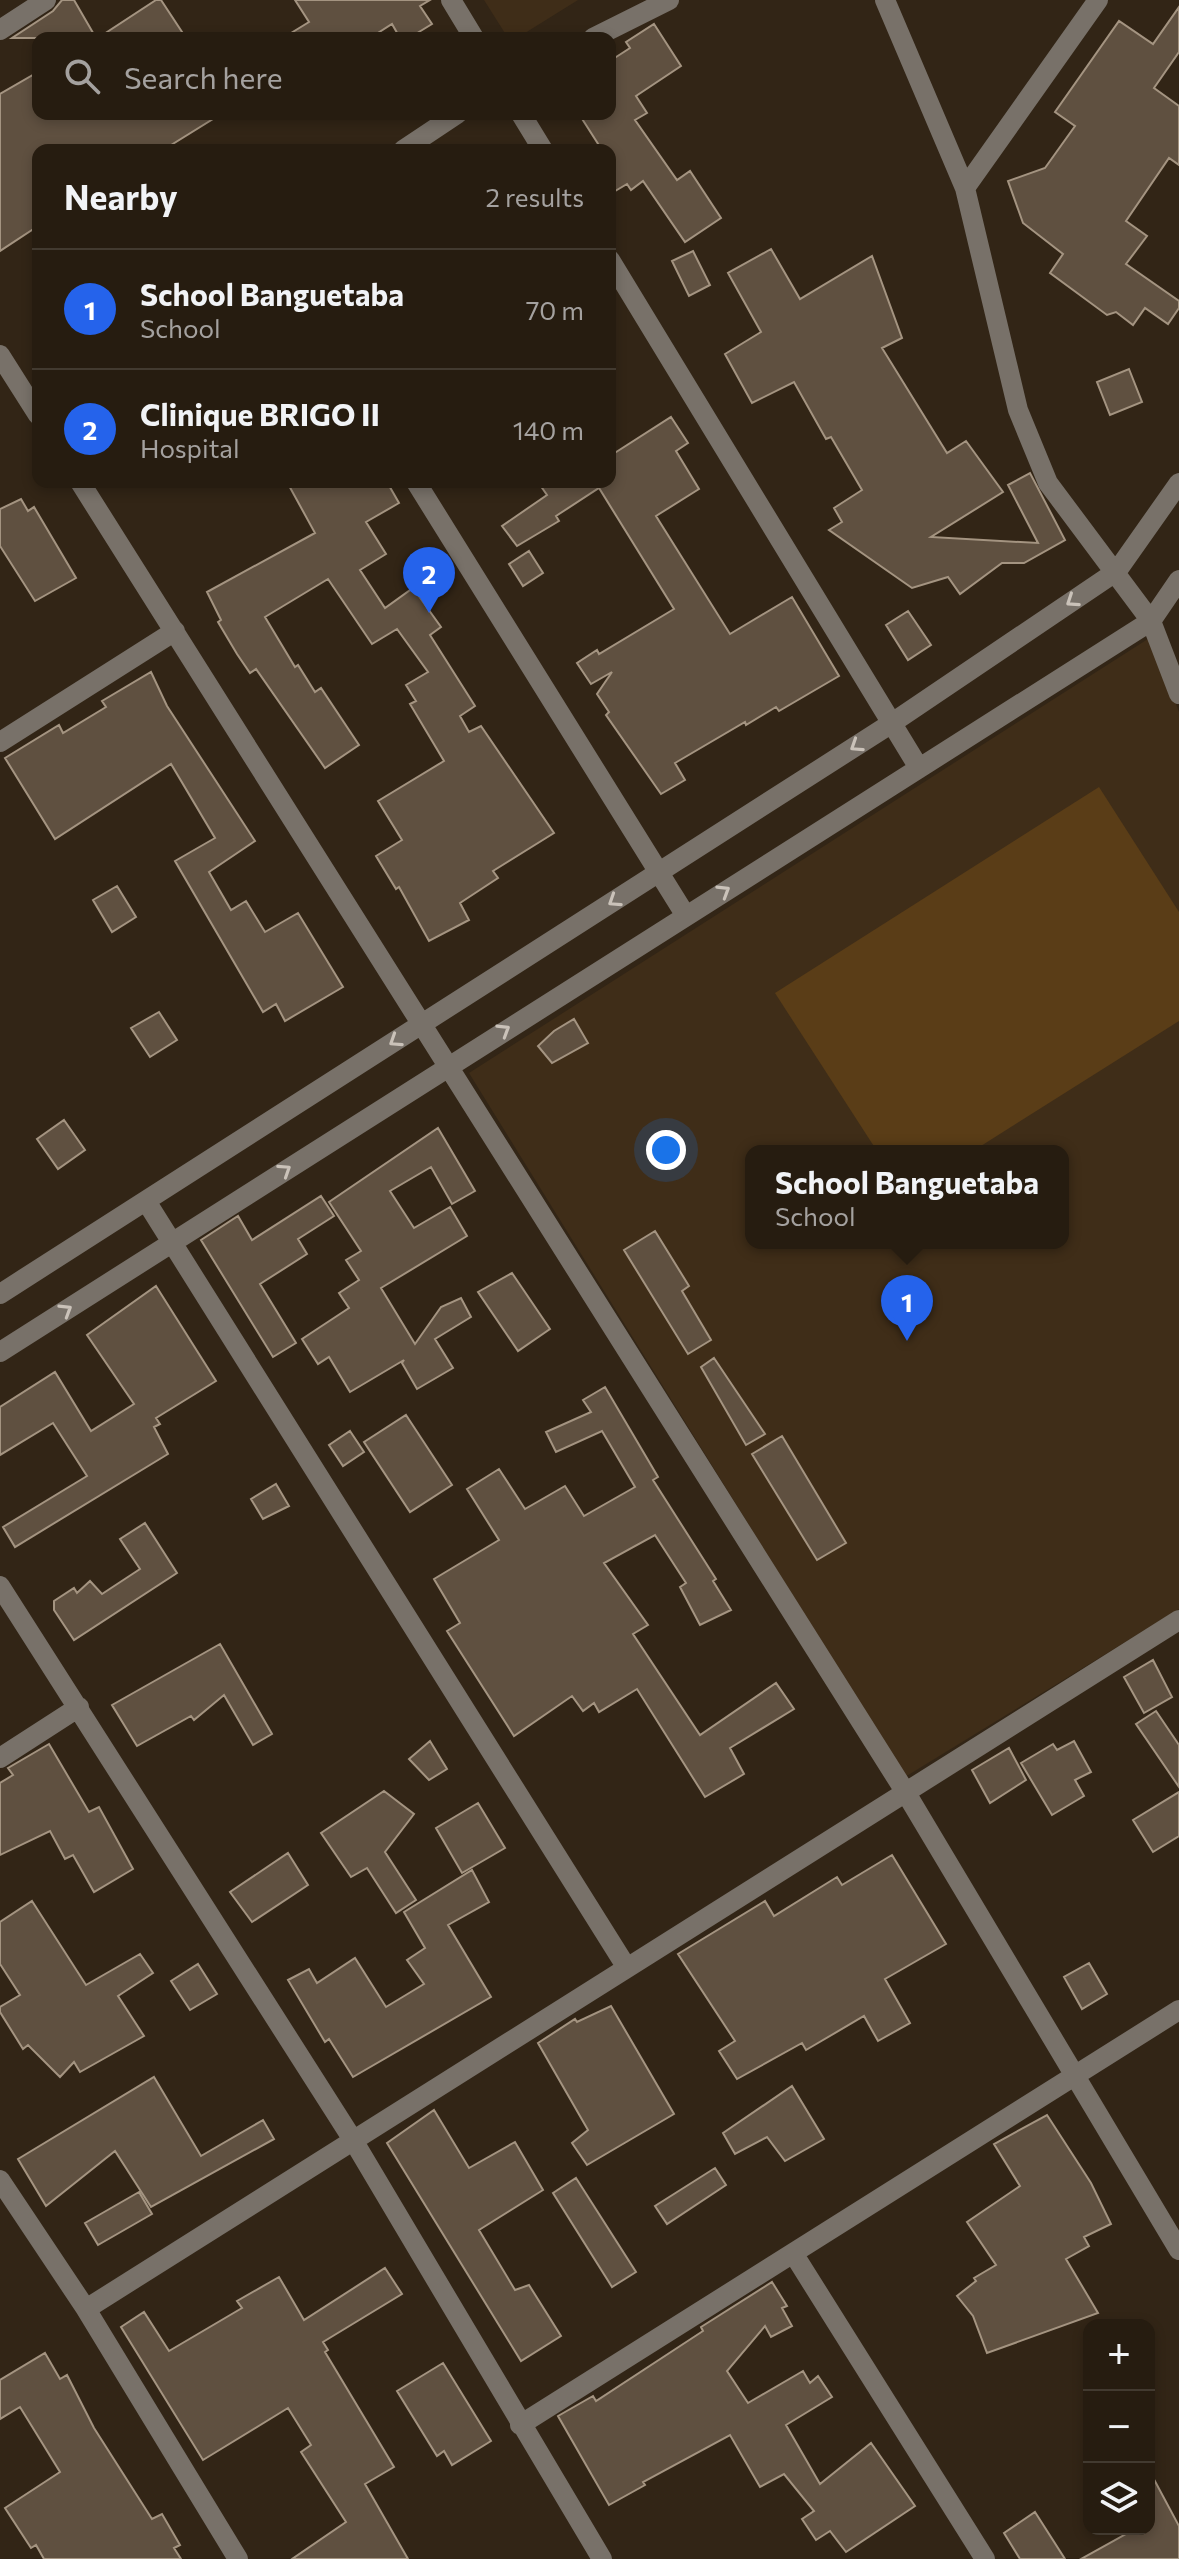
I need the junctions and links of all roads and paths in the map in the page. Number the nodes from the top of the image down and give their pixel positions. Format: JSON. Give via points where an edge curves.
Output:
{"nodes":[{"id":1,"x":46,"y":0,"type":"edge"},
{"id":2,"x":451,"y":0,"type":"edge"},
{"id":3,"x":669,"y":0,"type":"edge"},
{"id":4,"x":885,"y":0,"type":"edge"},
{"id":5,"x":1098,"y":0,"type":"edge"},
{"id":6,"x":0,"y":30,"type":"edge"},
{"id":7,"x":470,"y":32,"type":"edge"},
{"id":8,"x":605,"y":32,"type":"edge"},
{"id":9,"x":448,"y":120,"type":"edge"},
{"id":10,"x":525,"y":120,"type":"edge"},
{"id":11,"x":412,"y":144,"type":"edge"},
{"id":12,"x":539,"y":144,"type":"edge"},
{"id":13,"x":965,"y":188,"type":"junction"},
{"id":14,"x":616,"y":270,"type":"edge"},
{"id":15,"x":0,"y":355,"type":"edge"},
{"id":16,"x":31,"y":389,"type":"edge"},
{"id":17,"x":1179,"y":483,"type":"edge"},
{"id":18,"x":84,"y":488,"type":"edge"},
{"id":19,"x":420,"y":488,"type":"edge"},
{"id":20,"x":1117,"y":571,"type":"junction"},
{"id":21,"x":1179,"y":580,"type":"edge"},
{"id":22,"x":1151,"y":621,"type":"junction"},
{"id":23,"x":175,"y":631,"type":"junction"},
{"id":24,"x":1179,"y":694,"type":"edge"},
{"id":25,"x":892,"y":723,"type":"junction"},
{"id":26,"x":0,"y":742,"type":"edge"},
{"id":27,"x":919,"y":768,"type":"junction"},
{"id":28,"x":659,"y":872,"type":"junction"},
{"id":29,"x":686,"y":916,"type":"junction"},
{"id":30,"x":422,"y":1024,"type":"junction"},
{"id":31,"x":448,"y":1066,"type":"junction"},
{"id":32,"x":146,"y":1201,"type":"junction"},
{"id":33,"x":170,"y":1244,"type":"junction"},
{"id":34,"x":0,"y":1294,"type":"edge"},
{"id":35,"x":0,"y":1352,"type":"edge"},
{"id":36,"x":0,"y":1586,"type":"edge"},
{"id":37,"x":1179,"y":1620,"type":"edge"},
{"id":38,"x":79,"y":1707,"type":"junction"},
{"id":39,"x":0,"y":1758,"type":"edge"},
{"id":40,"x":906,"y":1793,"type":"junction"},
{"id":41,"x":627,"y":1968,"type":"junction"},
{"id":42,"x":1179,"y":2010,"type":"edge"},
{"id":43,"x":1073,"y":2077,"type":"junction"},
{"id":44,"x":353,"y":2140,"type":"junction"},
{"id":45,"x":0,"y":2180,"type":"edge"},
{"id":46,"x":1179,"y":2250,"type":"edge"},
{"id":47,"x":793,"y":2253,"type":"junction"},
{"id":48,"x":86,"y":2309,"type":"junction"},
{"id":49,"x":520,"y":2425,"type":"junction"},
{"id":50,"x":238,"y":2559,"type":"edge"},
{"id":51,"x":602,"y":2559,"type":"edge"},
{"id":52,"x":985,"y":2559,"type":"edge"}],
"edges":[{"from":1,"to":6,"type":"street"},
{"from":2,"to":7,"type":"street"},
{"from":3,"to":8,"type":"street"},
{"from":4,"to":13,"type":"street"},
{"from":5,"to":13,"type":"street"},
{"from":9,"to":11,"type":"street"},
{"from":10,"to":12,"type":"street"},
{"from":13,"to":20,"type":"street","via":[[1018,410],[1048,483]]},
{"from":14,"to":25,"type":"street"},
{"from":15,"to":16,"type":"street"},
{"from":17,"to":20,"type":"street"},
{"from":18,"to":23,"type":"street"},
{"from":19,"to":28,"type":"street"},
{"from":20,"to":22,"type":"street"},
{"from":20,"to":25,"type":"street","one_way":true},
{"from":21,"to":22,"type":"street"},
{"from":22,"to":24,"type":"street"},
{"from":22,"to":27,"type":"street"},
{"from":23,"to":26,"type":"street"},
{"from":23,"to":30,"type":"street"},
{"from":25,"to":27,"type":"street"},
{"from":25,"to":28,"type":"street","one_way":true},
{"from":29,"to":27,"type":"street","one_way":true},
{"from":28,"to":29,"type":"street"},
{"from":28,"to":30,"type":"street","one_way":true},
{"from":31,"to":29,"type":"street","one_way":true},
{"from":30,"to":31,"type":"street"},
{"from":30,"to":32,"type":"street","one_way":true},
{"from":33,"to":31,"type":"street","one_way":true},
{"from":31,"to":40,"type":"street"},
{"from":32,"to":33,"type":"street"},
{"from":32,"to":34,"type":"street"},
{"from":35,"to":33,"type":"street","one_way":true},
{"from":33,"to":41,"type":"street"},
{"from":36,"to":38,"type":"street"},
{"from":37,"to":40,"type":"street"},
{"from":38,"to":39,"type":"street"},
{"from":38,"to":44,"type":"street"},
{"from":40,"to":41,"type":"street"},
{"from":40,"to":43,"type":"street"},
{"from":41,"to":44,"type":"street"},
{"from":42,"to":43,"type":"street"},
{"from":43,"to":46,"type":"street"},
{"from":43,"to":47,"type":"street"},
{"from":44,"to":48,"type":"street"},
{"from":44,"to":49,"type":"street"},
{"from":45,"to":48,"type":"street"},
{"from":47,"to":49,"type":"street"},
{"from":47,"to":52,"type":"street"},
{"from":48,"to":50,"type":"street"},
{"from":49,"to":51,"type":"street"}]}
